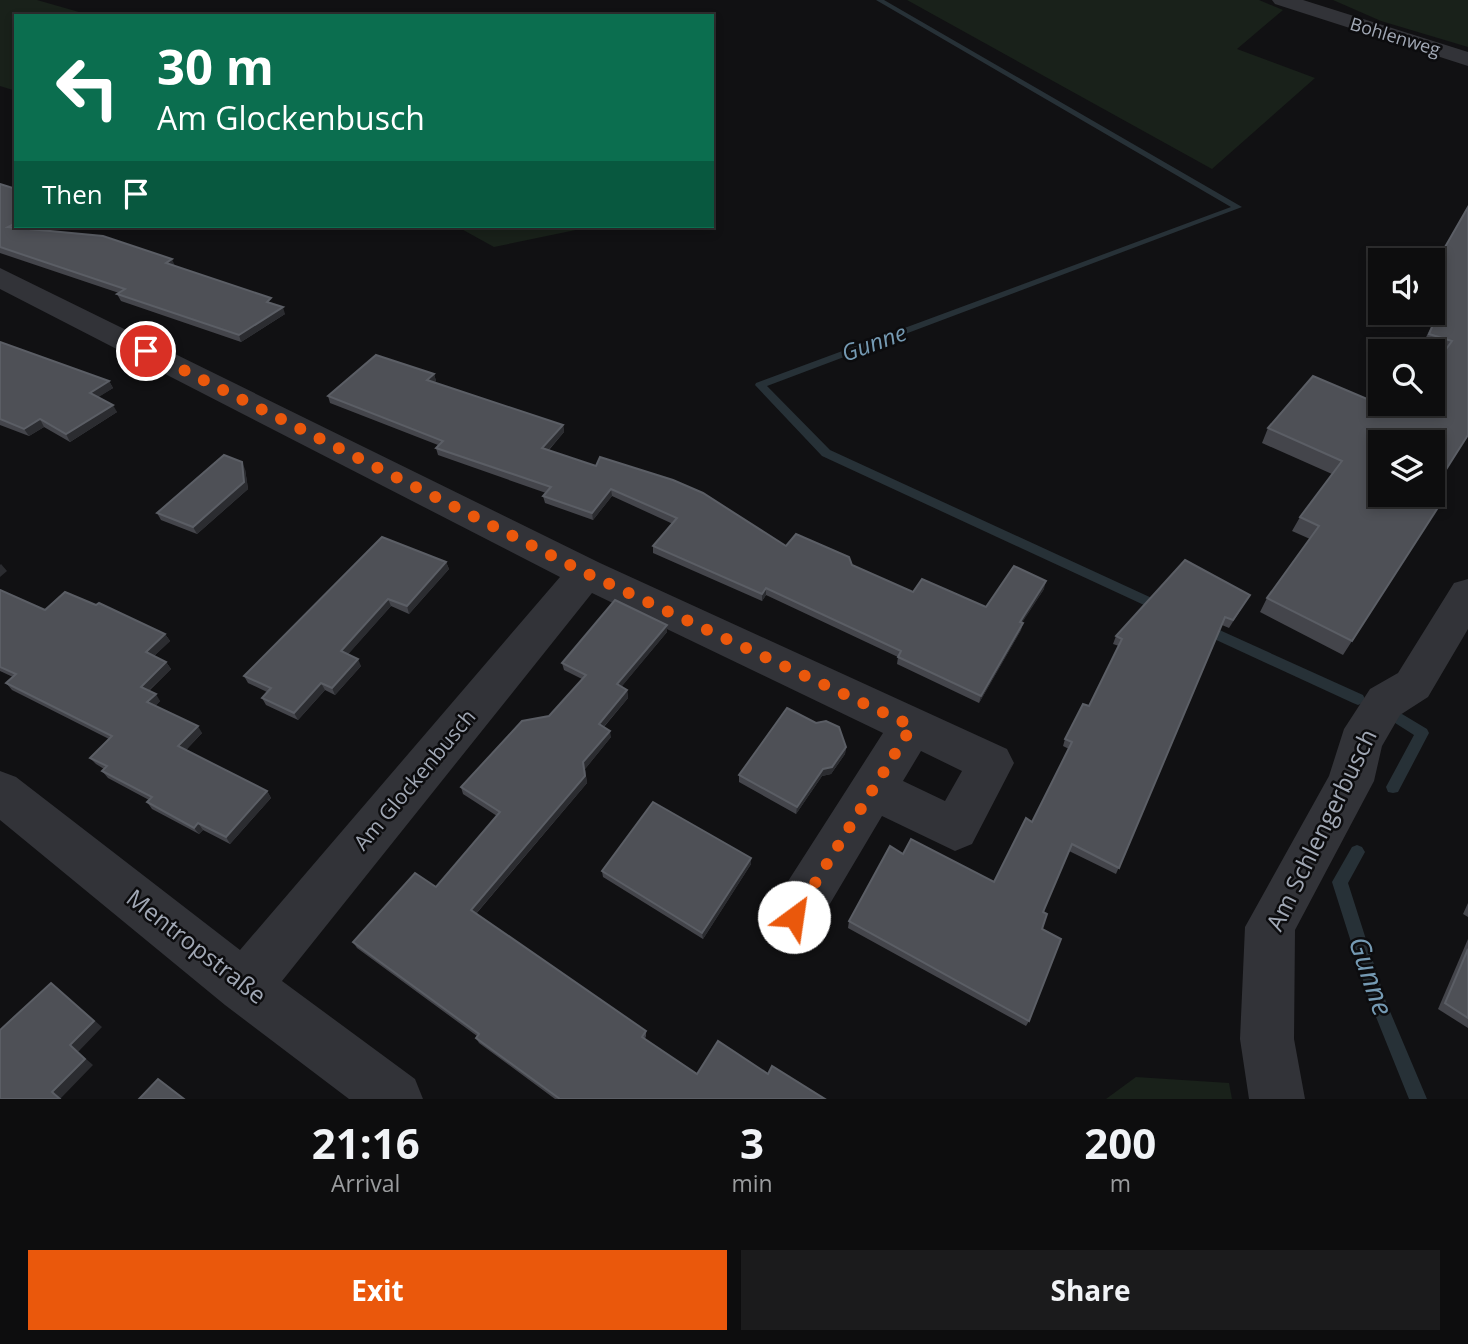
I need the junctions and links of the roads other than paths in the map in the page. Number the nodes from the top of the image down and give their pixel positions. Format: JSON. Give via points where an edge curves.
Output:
{"nodes":[{"id":1,"x":1282,"y":0,"type":"edge"},
{"id":2,"x":1468,"y":59,"type":"edge"},
{"id":3,"x":0,"y":277,"type":"edge"},
{"id":4,"x":586,"y":573,"type":"junction"},
{"id":5,"x":1468,"y":594,"type":"edge"},
{"id":6,"x":912,"y":726,"type":"junction"},
{"id":7,"x":873,"y":789,"type":"junction"},
{"id":8,"x":0,"y":792,"type":"edge"},
{"id":9,"x":794,"y":917,"type":"dead end"},
{"id":10,"x":244,"y":986,"type":"junction"},
{"id":11,"x":395,"y":1099,"type":"edge"},
{"id":12,"x":1277,"y":1099,"type":"edge"}],
"edges":[{"from":1,"to":2,"type":"street","name":"Bohlenweg"},
{"from":3,"to":4,"type":"street"},
{"from":4,"to":6,"type":"street"},
{"from":4,"to":10,"type":"street","name":"Am Glockenbusch"},
{"from":5,"to":12,"type":"street","name":"Am Schlengerbusch","via":[[1413,685],[1385,702],[1360,742],[1351,781],[1270,927],[1267,1039]]},
{"from":6,"to":7,"type":"street"},
{"from":6,"to":7,"type":"street","via":[[991,763],[955,830]]},
{"from":7,"to":9,"type":"street"},
{"from":8,"to":10,"type":"street","name":"Mentropstraße"},
{"from":10,"to":11,"type":"street","name":"Mentropstraße"}]}
